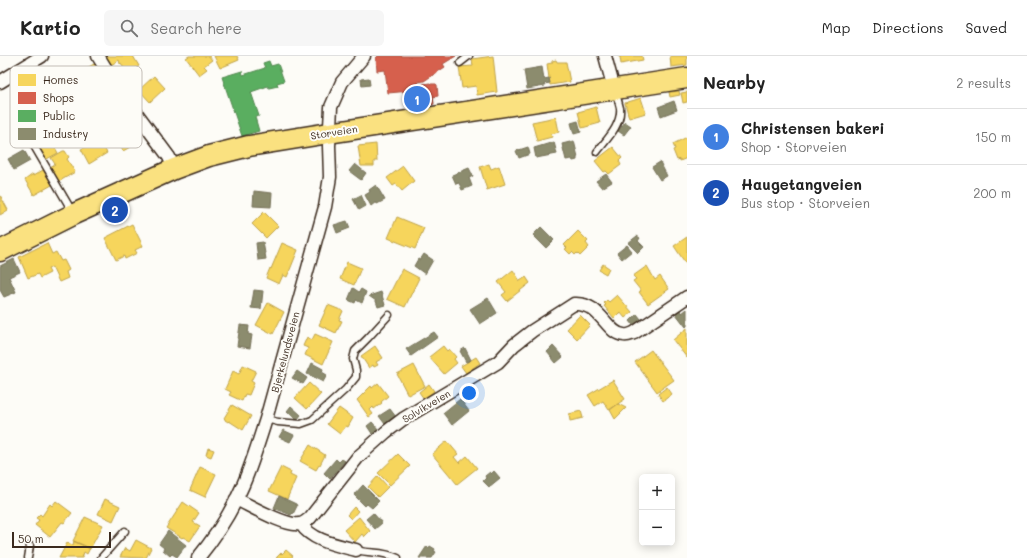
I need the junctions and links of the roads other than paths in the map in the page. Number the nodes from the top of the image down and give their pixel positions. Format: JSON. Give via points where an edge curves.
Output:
{"nodes":[{"id":1,"x":42,"y":56,"type":"edge"},
{"id":2,"x":98,"y":56,"type":"edge"},
{"id":3,"x":364,"y":56,"type":"edge"},
{"id":4,"x":468,"y":56,"type":"edge"},
{"id":5,"x":605,"y":56,"type":"edge"},
{"id":6,"x":460,"y":63,"type":"dead end"},
{"id":7,"x":26,"y":66,"type":"edge"},
{"id":8,"x":104,"y":66,"type":"edge"},
{"id":9,"x":10,"y":76,"type":"edge"},
{"id":10,"x":687,"y":78,"type":"edge"},
{"id":11,"x":0,"y":82,"type":"edge"},
{"id":12,"x":614,"y":89,"type":"junction"},
{"id":13,"x":142,"y":121,"type":"edge"},
{"id":14,"x":329,"y":133,"type":"junction"},
{"id":15,"x":35,"y":148,"type":"edge"},
{"id":16,"x":597,"y":152,"type":"dead end"},
{"id":17,"x":174,"y":169,"type":"junction"},
{"id":18,"x":74,"y":214,"type":"junction"},
{"id":19,"x":0,"y":251,"type":"edge"},
{"id":20,"x":687,"y":297,"type":"edge"},
{"id":21,"x":389,"y":315,"type":"dead end"},
{"id":22,"x":266,"y":419,"type":"junction"},
{"id":23,"x":236,"y":499,"type":"junction"},
{"id":24,"x":301,"y":524,"type":"junction"},
{"id":25,"x":125,"y":530,"type":"dead end"},
{"id":26,"x":30,"y":546,"type":"dead end"},
{"id":27,"x":356,"y":550,"type":"joint"},
{"id":28,"x":28,"y":558,"type":"edge"},
{"id":29,"x":101,"y":558,"type":"edge"},
{"id":30,"x":198,"y":558,"type":"edge"},
{"id":31,"x":398,"y":558,"type":"edge"}],
"edges":[{"from":1,"to":7,"type":"street"},
{"from":2,"to":8,"type":"street"},
{"from":3,"to":14,"type":"street","name":"Bjerkelundsveien","via":[[342,82],[331,107]]},
{"from":4,"to":6,"type":"lane"},
{"from":5,"to":12,"type":"street"},
{"from":9,"to":11,"type":"street"},
{"from":10,"to":12,"type":"main road","name":"Storveien"},
{"from":12,"to":14,"type":"main road","name":"Storveien"},
{"from":12,"to":16,"type":"lane","via":[[620,113],[614,129]]},
{"from":13,"to":17,"type":"street","via":[[169,157]]},
{"from":14,"to":17,"type":"main road","name":"Storveien","via":[[249,146]]},
{"from":14,"to":22,"type":"street","name":"Bjerkelundsveien","via":[[330,177],[325,207]]},
{"from":15,"to":18,"type":"lane"},
{"from":17,"to":18,"type":"main road","name":"Storveien"},
{"from":18,"to":19,"type":"main road","name":"Storveien"},
{"from":20,"to":24,"type":"street","name":"Solvikveien","via":[[634,333],[625,336],[618,333],[589,306],[574,304],[532,331],[498,362],[386,432],[358,457],[310,518]]},
{"from":21,"to":22,"type":"lane","via":[[355,351],[352,359],[356,377],[312,420],[301,424]]},
{"from":22,"to":23,"type":"street","name":"Bjerkelundsveien","via":[[246,479]]},
{"from":23,"to":24,"type":"street","via":[[278,519]]},
{"from":23,"to":30,"type":"street","name":"Bjerkelundsveien","via":[[219,530]]},
{"from":24,"to":27,"type":"street","via":[[306,531],[325,541]]},
{"from":25,"to":29,"type":"lane"},
{"from":26,"to":28,"type":"lane"},
{"from":27,"to":31,"type":"lane"}]}
